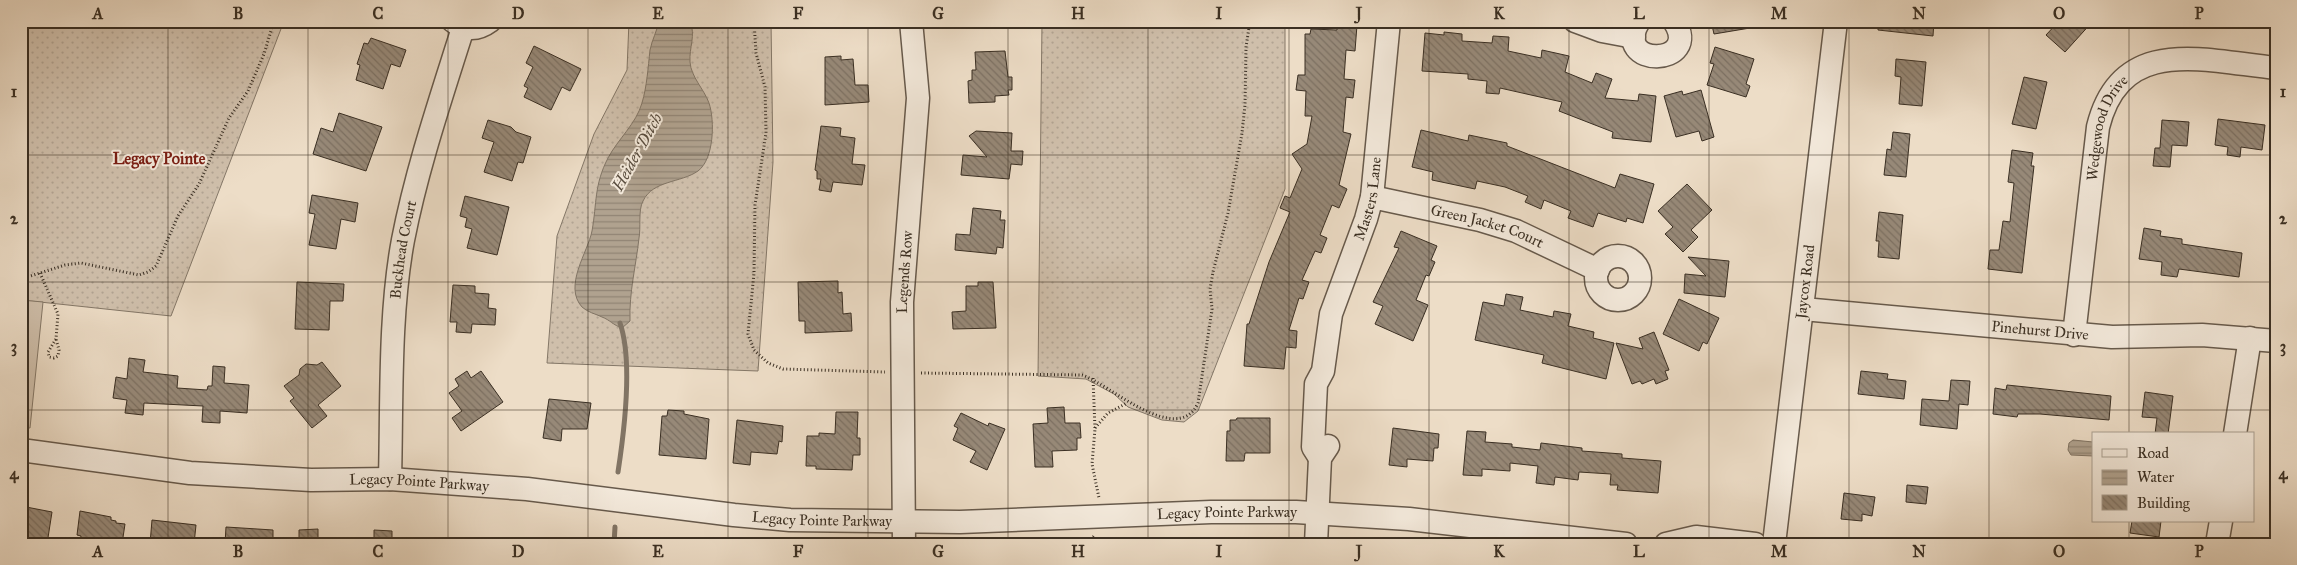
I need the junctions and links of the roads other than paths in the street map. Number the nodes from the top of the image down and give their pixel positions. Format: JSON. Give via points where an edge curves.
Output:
{"nodes":[{"id":1,"x":490,"y":21,"type":"edge"},
{"id":2,"x":911,"y":21,"type":"edge"},
{"id":3,"x":1389,"y":21,"type":"edge"},
{"id":4,"x":1575,"y":21,"type":"edge"},
{"id":5,"x":1674,"y":21,"type":"edge"},
{"id":6,"x":1836,"y":21,"type":"edge"},
{"id":7,"x":458,"y":25,"type":"edge"},
{"id":8,"x":1636,"y":29,"type":"edge"},
{"id":9,"x":2276,"y":68,"type":"edge"},
{"id":10,"x":1372,"y":197,"type":"junction"},
{"id":11,"x":1598,"y":270,"type":"dead end"},
{"id":12,"x":1802,"y":309,"type":"junction"},
{"id":13,"x":2074,"y":334,"type":"junction"},
{"id":14,"x":2250,"y":338,"type":"junction"},
{"id":15,"x":2276,"y":340,"type":"edge"},
{"id":16,"x":2235,"y":432,"type":"edge"},
{"id":17,"x":21,"y":450,"type":"edge"},
{"id":18,"x":390,"y":479,"type":"junction"},
{"id":19,"x":1318,"y":513,"type":"junction"},
{"id":20,"x":2221,"y":522,"type":"edge"},
{"id":21,"x":904,"y":533,"type":"edge"},
{"id":22,"x":1316,"y":544,"type":"edge"},
{"id":23,"x":1626,"y":544,"type":"edge"},
{"id":24,"x":1666,"y":544,"type":"edge"},
{"id":25,"x":1755,"y":544,"type":"edge"},
{"id":26,"x":1774,"y":544,"type":"edge"},
{"id":27,"x":2218,"y":544,"type":"edge"}],
"edges":[{"from":1,"to":7,"type":"street","name":"Buckhead Court","via":[[474,29]]},
{"from":2,"to":21,"type":"street","name":"Legends Row","via":[[918,98],[902,302]]},
{"from":3,"to":10,"type":"street","name":"Masters Lane"},
{"from":4,"to":8,"type":"street","via":[[1602,31]]},
{"from":5,"to":8,"type":"street","via":[[1678,42],[1675,49],[1662,58],[1653,58],[1640,51]]},
{"from":6,"to":12,"type":"street","name":"Jaycox Road"},
{"from":7,"to":18,"type":"street","name":"Buckhead Court","via":[[403,241],[395,307]]},
{"from":9,"to":13,"type":"street","name":"Wedgewood Drive","via":[[2176,58],[2156,61],[2137,68],[2108,96],[2098,127]]},
{"from":10,"to":11,"type":"street","name":"Green Jacket Court","via":[[1516,231]]},
{"from":10,"to":19,"type":"street","name":"Masters Lane","via":[[1331,314],[1323,371],[1316,384],[1321,416],[1313,447],[1320,458]]},
{"from":12,"to":13,"type":"street","name":"Pinehurst Drive"},
{"from":12,"to":26,"type":"street","name":"Jaycox Road"},
{"from":13,"to":14,"type":"street","name":"Pinehurst Drive"},
{"from":14,"to":15,"type":"street","name":"Pinehurst Drive"},
{"from":14,"to":16,"type":"street"},
{"from":17,"to":18,"type":"street","name":"Legacy Pointe Parkway","via":[[190,473],[311,480]]},
{"from":18,"to":21,"type":"street","name":"Legacy Pointe Parkway","via":[[527,489]]},
{"from":19,"to":21,"type":"street","name":"Legacy Pointe Parkway","via":[[1100,516]]},
{"from":19,"to":22,"type":"street","name":"Masters Lane"},
{"from":19,"to":23,"type":"street","name":"Legacy Pointe Parkway","via":[[1408,519]]},
{"from":20,"to":27,"type":"street"},
{"from":24,"to":25,"type":"street","via":[[1696,537]]}]}
